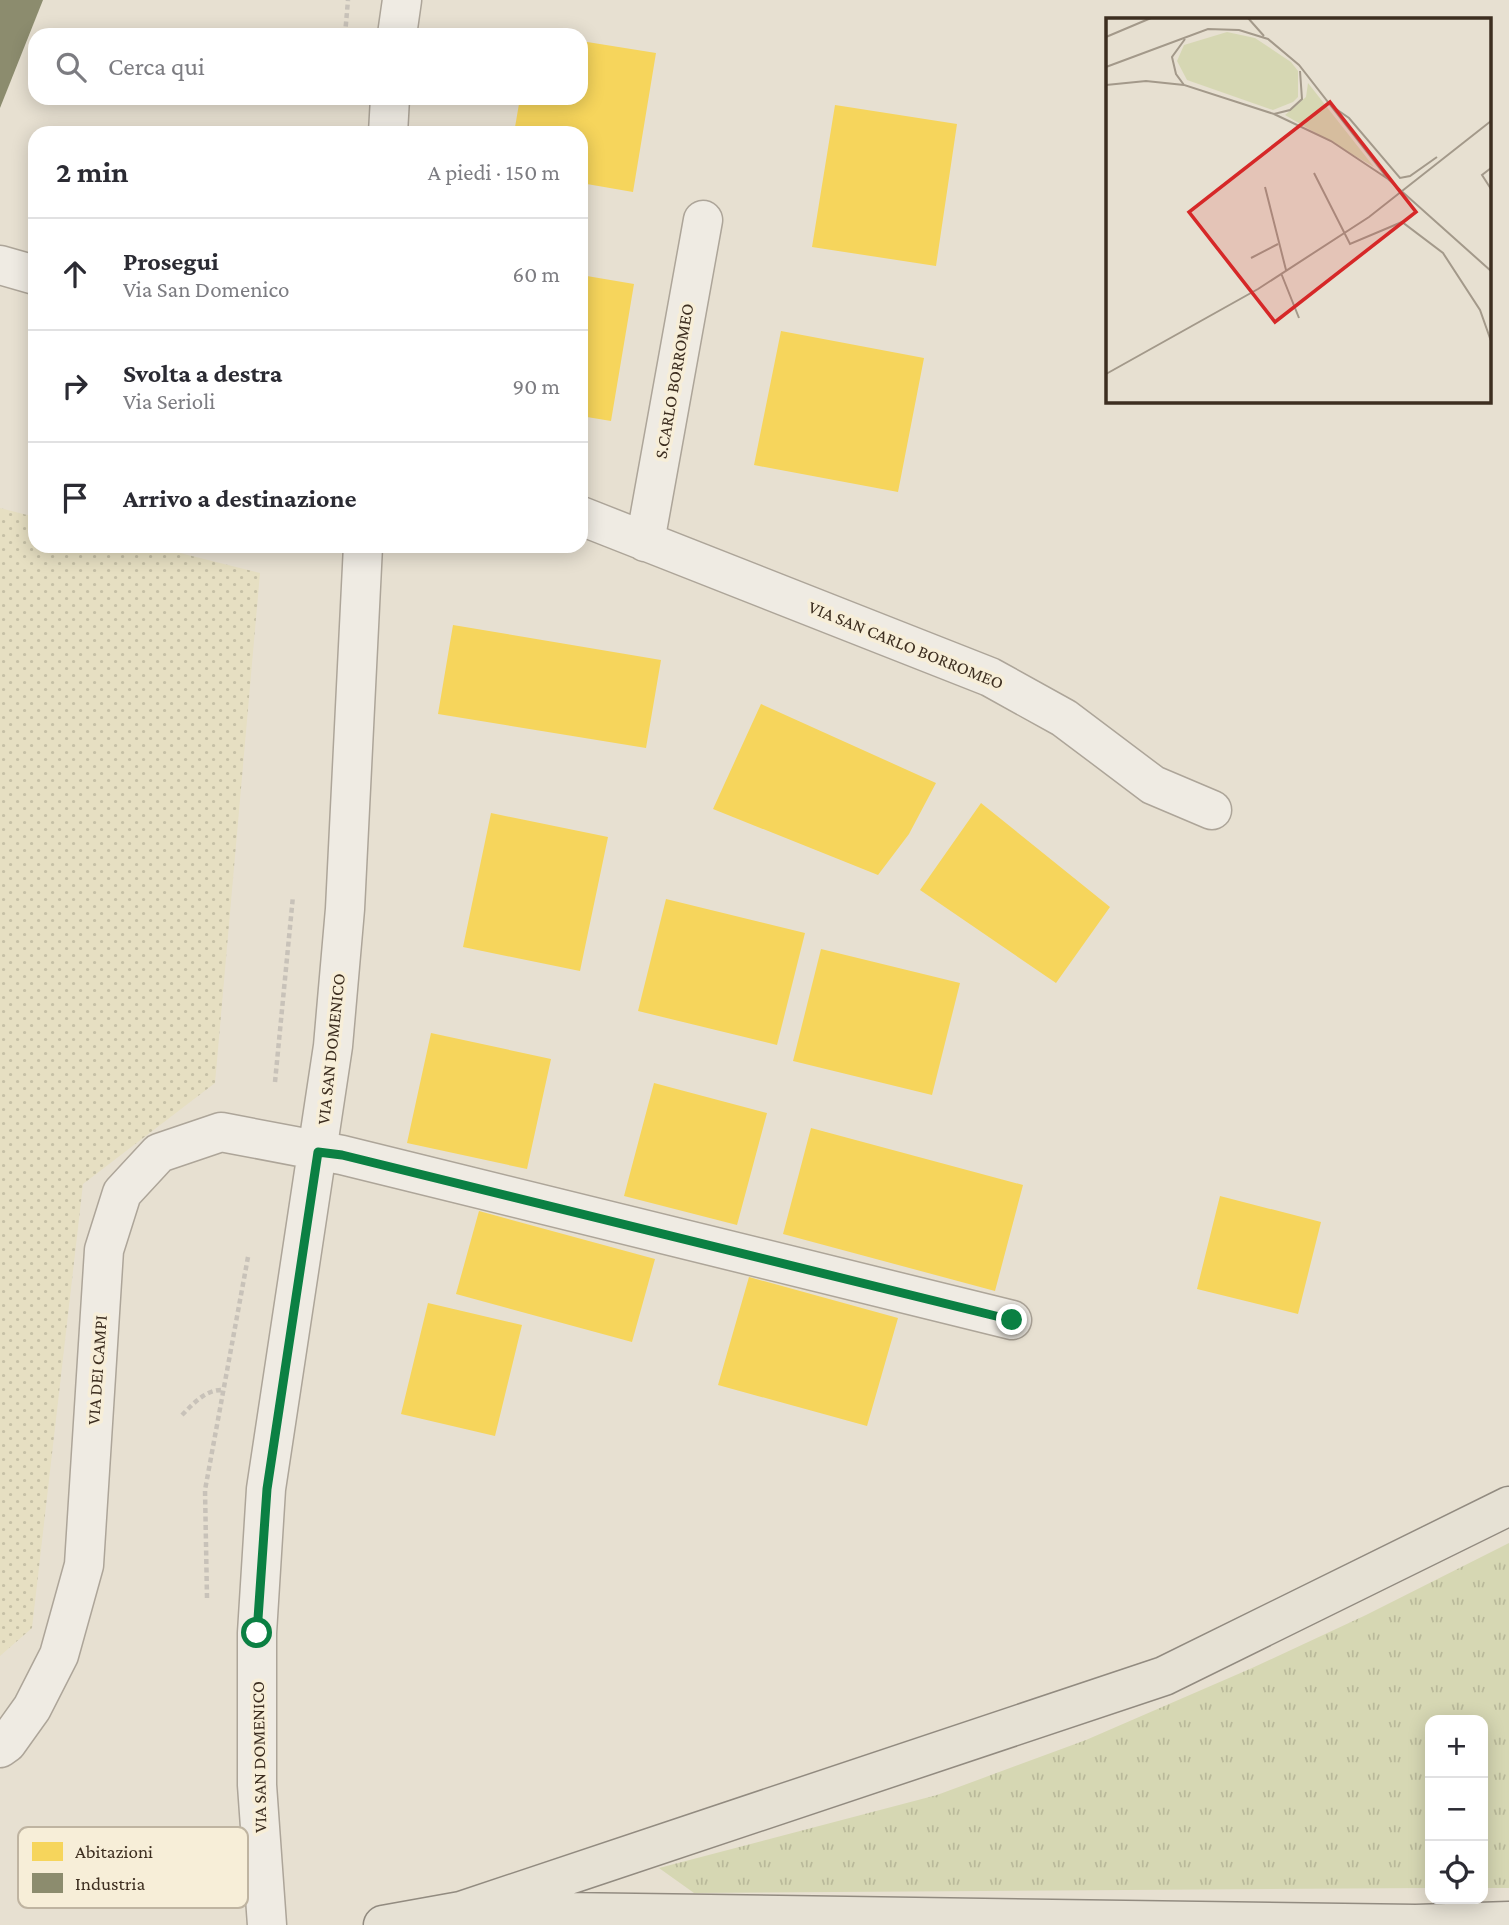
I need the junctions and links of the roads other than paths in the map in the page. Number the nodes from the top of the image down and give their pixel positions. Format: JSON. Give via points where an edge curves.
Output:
{"nodes":[{"id":1,"x":402,"y":0,"type":"edge"},
{"id":2,"x":398,"y":28,"type":"edge"},
{"id":3,"x":390,"y":105,"type":"edge"},
{"id":4,"x":388,"y":126,"type":"edge"},
{"id":5,"x":703,"y":220,"type":"dead end"},
{"id":6,"x":0,"y":265,"type":"edge"},
{"id":7,"x":28,"y":273,"type":"edge"},
{"id":8,"x":588,"y":519,"type":"edge"},
{"id":9,"x":645,"y":542,"type":"junction"},
{"id":10,"x":363,"y":553,"type":"edge"},
{"id":11,"x":1212,"y":810,"type":"dead end"},
{"id":12,"x":318,"y":1152,"type":"junction"},
{"id":13,"x":1012,"y":1320,"type":"dead end"},
{"id":14,"x":1509,"y":1506,"type":"edge"},
{"id":15,"x":0,"y":1748,"type":"edge"},
{"id":16,"x":461,"y":1911,"type":"junction"},
{"id":17,"x":1509,"y":1922,"type":"edge"},
{"id":18,"x":1414,"y":1924,"type":"edge"},
{"id":19,"x":267,"y":1925,"type":"edge"},
{"id":20,"x":383,"y":1925,"type":"edge"}],
"edges":[{"from":1,"to":2,"type":"street"},
{"from":3,"to":4,"type":"street"},
{"from":5,"to":9,"type":"street","name":"S.CARLO BORROMEO"},
{"from":6,"to":7,"type":"street"},
{"from":8,"to":9,"type":"street","name":"VIA SAN CARLO BORROMEO"},
{"from":9,"to":11,"type":"street","name":"VIA SAN CARLO BORROMEO","via":[[990,677],[1064,719],[1153,785]]},
{"from":10,"to":12,"type":"street","name":"VIA SAN DOMENICO","via":[[345,909]]},
{"from":12,"to":13,"type":"street","name":"VIA DEI CAMPI"},
{"from":12,"to":15,"type":"street","name":"VIA DEI CAMPI","via":[[221,1132],[159,1153],[122,1193],[104,1250],[84,1565],[59,1655],[32,1708]]},
{"from":12,"to":19,"type":"street","name":"VIA SAN DOMENICO","via":[[267,1489],[257,1633],[257,1785]]},
{"from":14,"to":16,"type":"main road","via":[[1164,1676]]},
{"from":16,"to":18,"type":"main road"},
{"from":16,"to":20,"type":"main road"},
{"from":17,"to":18,"type":"main road"}]}
